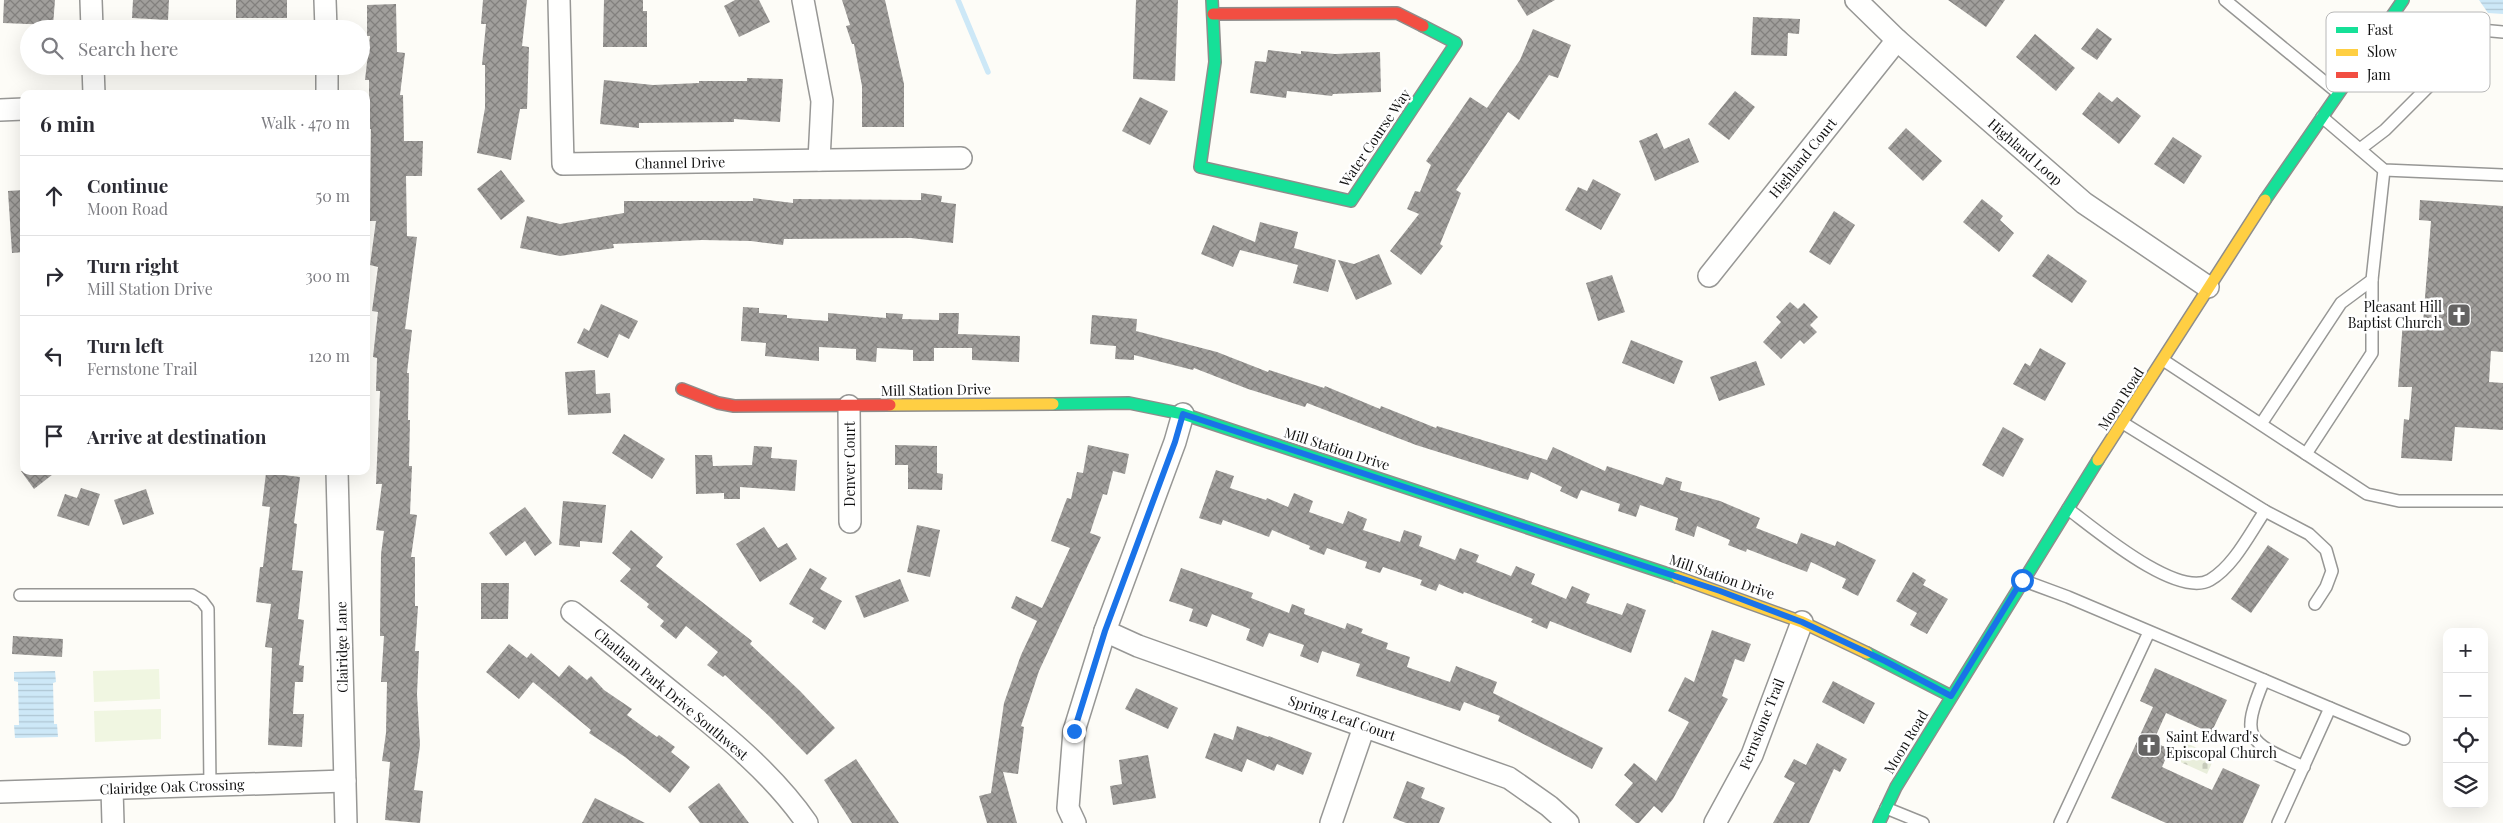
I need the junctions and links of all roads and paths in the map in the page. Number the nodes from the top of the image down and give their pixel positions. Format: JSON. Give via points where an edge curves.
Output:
{"nodes":[{"id":1,"x":91,"y":0,"type":"edge"},
{"id":2,"x":325,"y":0,"type":"edge"},
{"id":3,"x":559,"y":0,"type":"edge"},
{"id":4,"x":802,"y":0,"type":"edge"},
{"id":5,"x":1212,"y":0,"type":"edge"},
{"id":6,"x":1856,"y":0,"type":"edge"},
{"id":7,"x":2225,"y":0,"type":"edge"},
{"id":8,"x":2403,"y":0,"type":"edge"},
{"id":9,"x":2395,"y":12,"type":"edge"},
{"id":10,"x":1213,"y":14,"type":"junction"},
{"id":11,"x":92,"y":20,"type":"edge"},
{"id":12,"x":326,"y":20,"type":"edge"},
{"id":13,"x":2490,"y":31,"type":"edge"},
{"id":14,"x":2503,"y":32,"type":"edge"},
{"id":15,"x":1897,"y":40,"type":"junction"},
{"id":16,"x":93,"y":75,"type":"edge"},
{"id":17,"x":327,"y":75,"type":"edge"},
{"id":18,"x":2326,"y":83,"type":"edge"},
{"id":19,"x":94,"y":90,"type":"edge"},
{"id":20,"x":327,"y":90,"type":"edge"},
{"id":21,"x":2423,"y":92,"type":"edge"},
{"id":22,"x":2338,"y":93,"type":"edge"},
{"id":23,"x":20,"y":109,"type":"edge"},
{"id":24,"x":0,"y":110,"type":"edge"},
{"id":25,"x":2322,"y":117,"type":"junction"},
{"id":26,"x":2360,"y":149,"type":"junction"},
{"id":27,"x":961,"y":158,"type":"dead end"},
{"id":28,"x":819,"y":160,"type":"junction"},
{"id":29,"x":2384,"y":170,"type":"junction"},
{"id":30,"x":2503,"y":175,"type":"edge"},
{"id":31,"x":1710,"y":276,"type":"dead end"},
{"id":32,"x":2372,"y":280,"type":"junction"},
{"id":33,"x":2208,"y":287,"type":"junction"},
{"id":34,"x":2162,"y":360,"type":"junction"},
{"id":35,"x":682,"y":389,"type":"dead end"},
{"id":36,"x":849,"y":406,"type":"junction"},
{"id":37,"x":1183,"y":414,"type":"junction"},
{"id":38,"x":2123,"y":422,"type":"junction"},
{"id":39,"x":2261,"y":424,"type":"junction"},
{"id":40,"x":2306,"y":454,"type":"junction"},
{"id":41,"x":337,"y":475,"type":"edge"},
{"id":42,"x":2503,"y":501,"type":"edge"},
{"id":43,"x":2068,"y":509,"type":"junction"},
{"id":44,"x":2265,"y":511,"type":"junction"},
{"id":45,"x":850,"y":522,"type":"dead end"},
{"id":46,"x":2022,"y":580,"type":"junction"},
{"id":47,"x":20,"y":595,"type":"dead end"},
{"id":48,"x":2316,"y":604,"type":"dead end"},
{"id":49,"x":572,"y":612,"type":"dead end"},
{"id":50,"x":1802,"y":622,"type":"junction"},
{"id":51,"x":1105,"y":631,"type":"junction"},
{"id":52,"x":2149,"y":632,"type":"junction"},
{"id":53,"x":2264,"y":680,"type":"junction"},
{"id":54,"x":1951,"y":696,"type":"junction"},
{"id":55,"x":2330,"y":708,"type":"junction"},
{"id":56,"x":1364,"y":727,"type":"junction"},
{"id":57,"x":2404,"y":739,"type":"dead end"},
{"id":58,"x":2304,"y":767,"type":"junction"},
{"id":59,"x":345,"y":781,"type":"junction"},
{"id":60,"x":210,"y":786,"type":"junction"},
{"id":61,"x":112,"y":789,"type":"junction"},
{"id":62,"x":0,"y":792,"type":"edge"},
{"id":63,"x":1886,"y":808,"type":"junction"},
{"id":64,"x":113,"y":823,"type":"edge"},
{"id":65,"x":346,"y":823,"type":"edge"},
{"id":66,"x":807,"y":823,"type":"edge"},
{"id":67,"x":1075,"y":823,"type":"edge"},
{"id":68,"x":1331,"y":823,"type":"edge"},
{"id":69,"x":1568,"y":823,"type":"edge"},
{"id":70,"x":1715,"y":823,"type":"edge"},
{"id":71,"x":1879,"y":823,"type":"edge"},
{"id":72,"x":1923,"y":823,"type":"edge"},
{"id":73,"x":2060,"y":823,"type":"edge"},
{"id":74,"x":2278,"y":823,"type":"edge"}],
"edges":[{"from":1,"to":11,"type":"street"},
{"from":2,"to":12,"type":"street"},
{"from":3,"to":28,"type":"street","name":"Channel Drive","via":[[563,164]]},
{"from":4,"to":28,"type":"street","via":[[822,101]]},
{"from":5,"to":10,"type":"street","name":"Water Course Way"},
{"from":6,"to":15,"type":"street","name":"Highland Loop"},
{"from":7,"to":18,"type":"lane"},
{"from":8,"to":9,"type":"street","name":"Moon Road"},
{"from":10,"to":10,"type":"street","name":"Water Course Way","via":[[1215,62],[1200,167],[1351,201],[1456,43],[1397,13]]},
{"from":13,"to":14,"type":"lane"},
{"from":15,"to":31,"type":"street","name":"Highland Court"},
{"from":15,"to":33,"type":"street","name":"Highland Loop","via":[[2084,203]]},
{"from":16,"to":19,"type":"street"},
{"from":17,"to":20,"type":"street"},
{"from":21,"to":26,"type":"lane","via":[[2385,130]]},
{"from":22,"to":25,"type":"street","name":"Moon Road"},
{"from":23,"to":24,"type":"street"},
{"from":25,"to":26,"type":"lane"},
{"from":25,"to":33,"type":"street","name":"Moon Road"},
{"from":26,"to":29,"type":"lane"},
{"from":27,"to":28,"type":"street","name":"Channel Drive"},
{"from":29,"to":30,"type":"lane"},
{"from":29,"to":32,"type":"lane"},
{"from":32,"to":39,"type":"lane","via":[[2342,303]]},
{"from":32,"to":40,"type":"lane","via":[[2372,353]]},
{"from":33,"to":34,"type":"street","name":"Moon Road"},
{"from":34,"to":38,"type":"street","name":"Moon Road"},
{"from":34,"to":39,"type":"lane"},
{"from":35,"to":36,"type":"street","name":"Mill Station Drive","via":[[734,406]]},
{"from":36,"to":37,"type":"street","name":"Mill Station Drive","via":[[1129,403]]},
{"from":36,"to":45,"type":"street","name":"Denver Court"},
{"from":37,"to":50,"type":"street","name":"Mill Station Drive","via":[[1720,591]]},
{"from":37,"to":51,"type":"street"},
{"from":38,"to":43,"type":"street","name":"Moon Road"},
{"from":38,"to":44,"type":"lane"},
{"from":39,"to":40,"type":"lane"},
{"from":40,"to":42,"type":"lane","via":[[2367,494],[2399,501]]},
{"from":41,"to":59,"type":"street","name":"Clairidge Lane"},
{"from":43,"to":44,"type":"lane","via":[[2168,577],[2199,583],[2210,580],[2226,567]]},
{"from":43,"to":46,"type":"street","name":"Moon Road"},
{"from":44,"to":48,"type":"lane","via":[[2309,534],[2326,550],[2332,571]]},
{"from":46,"to":52,"type":"lane"},
{"from":46,"to":54,"type":"street","name":"Moon Road"},
{"from":47,"to":60,"type":"lane","via":[[192,595],[202,601],[208,609]]},
{"from":49,"to":66,"type":"street","name":"Chatham Park Drive Southwest","via":[[726,736],[795,806]]},
{"from":50,"to":54,"type":"street","name":"Mill Station Drive"},
{"from":50,"to":70,"type":"street","name":"Fernstone Trail","via":[[1752,755]]},
{"from":51,"to":56,"type":"street","name":"Spring Leaf Court","via":[[1138,646]]},
{"from":51,"to":67,"type":"street","via":[[1074,731],[1068,808]]},
{"from":52,"to":53,"type":"lane"},
{"from":52,"to":73,"type":"lane"},
{"from":53,"to":55,"type":"lane"},
{"from":53,"to":58,"type":"lane","via":[[2250,716],[2253,737],[2261,746]]},
{"from":54,"to":63,"type":"street","name":"Moon Road"},
{"from":55,"to":57,"type":"lane"},
{"from":55,"to":58,"type":"lane"},
{"from":56,"to":68,"type":"street"},
{"from":56,"to":69,"type":"street","name":"Spring Leaf Court","via":[[1509,778]]},
{"from":58,"to":74,"type":"lane"},
{"from":59,"to":60,"type":"street","name":"Clairidge Oak Crossing"},
{"from":59,"to":65,"type":"street","name":"Clairidge Lane"},
{"from":60,"to":61,"type":"street","name":"Clairidge Oak Crossing"},
{"from":61,"to":62,"type":"street","name":"Clairidge Oak Crossing"},
{"from":61,"to":64,"type":"street"},
{"from":63,"to":71,"type":"street","name":"Moon Road"},
{"from":63,"to":72,"type":"lane"}]}
